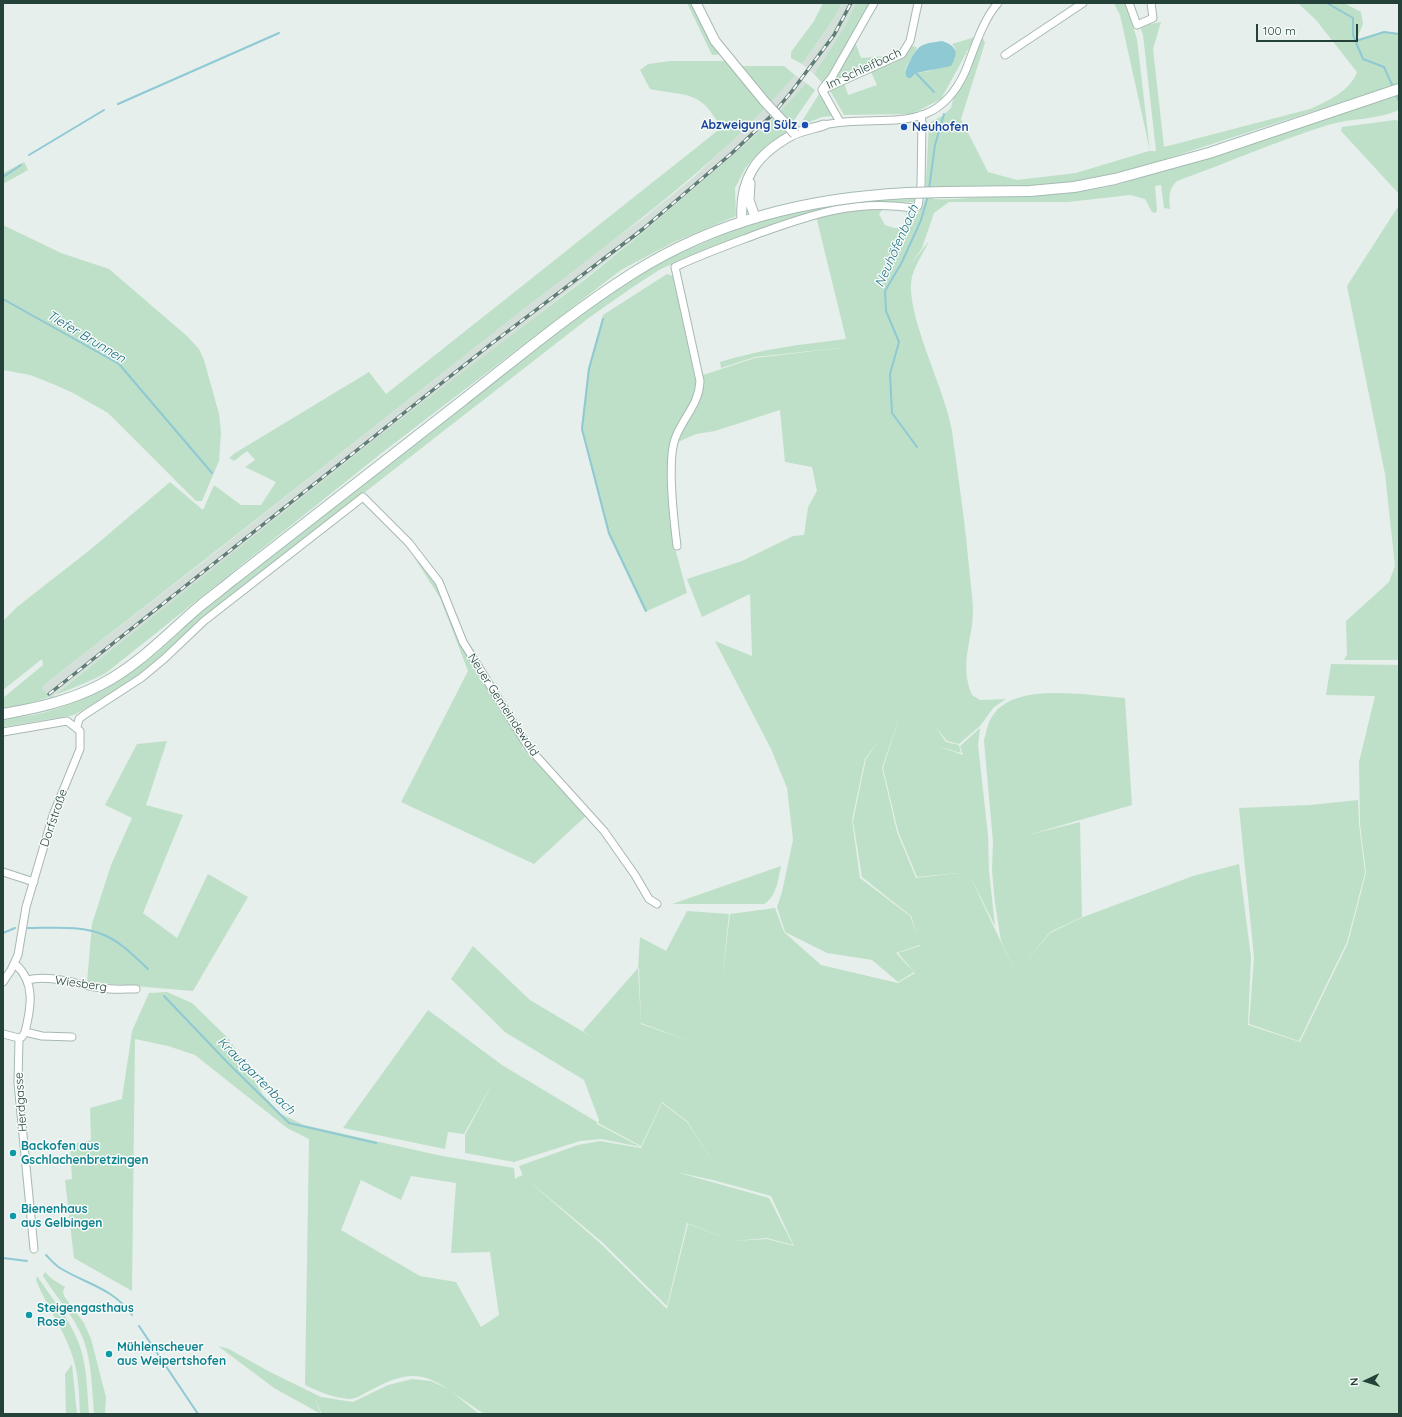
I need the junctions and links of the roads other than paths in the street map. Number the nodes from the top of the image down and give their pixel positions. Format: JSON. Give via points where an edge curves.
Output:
{"nodes":[{"id":1,"x":696,"y":3,"type":"edge"},
{"id":2,"x":874,"y":3,"type":"edge"},
{"id":3,"x":918,"y":3,"type":"edge"},
{"id":4,"x":998,"y":3,"type":"edge"},
{"id":5,"x":1083,"y":3,"type":"edge"},
{"id":6,"x":1130,"y":3,"type":"edge"},
{"id":7,"x":1151,"y":3,"type":"edge"},
{"id":8,"x":1005,"y":55,"type":"dead end"},
{"id":9,"x":1399,"y":89,"type":"edge"},
{"id":10,"x":822,"y":90,"type":"junction"},
{"id":11,"x":921,"y":115,"type":"junction"},
{"id":12,"x":840,"y":122,"type":"junction"},
{"id":13,"x":824,"y":125,"type":"joint"},
{"id":14,"x":795,"y":134,"type":"junction"},
{"id":15,"x":756,"y":164,"type":"junction"},
{"id":16,"x":755,"y":218,"type":"junction"},
{"id":17,"x":742,"y":222,"type":"junction"},
{"id":18,"x":677,"y":546,"type":"dead end"},
{"id":19,"x":3,"y":714,"type":"edge"},
{"id":20,"x":77,"y":727,"type":"junction"},
{"id":21,"x":3,"y":732,"type":"edge"},
{"id":22,"x":3,"y":872,"type":"edge"},
{"id":23,"x":34,"y":882,"type":"junction"},
{"id":24,"x":657,"y":904,"type":"dead end"},
{"id":25,"x":14,"y":964,"type":"junction"},
{"id":26,"x":27,"y":980,"type":"junction"},
{"id":27,"x":3,"y":982,"type":"edge"},
{"id":28,"x":136,"y":989,"type":"dead end"},
{"id":29,"x":25,"y":1032,"type":"junction"},
{"id":30,"x":3,"y":1034,"type":"edge"},
{"id":31,"x":72,"y":1037,"type":"dead end"},
{"id":32,"x":19,"y":1038,"type":"junction"},
{"id":33,"x":34,"y":1249,"type":"dead end"}],
"edges":[{"from":1,"to":14,"type":"street","bridge":true,"via":[[715,41],[732,64]]},
{"from":2,"to":10,"type":"street"},
{"from":3,"to":10,"type":"street","name":"Im Schleifbach","via":[[910,41],[902,54]]},
{"from":4,"to":11,"type":"street","via":[[989,16],[954,91],[940,107]]},
{"from":5,"to":8,"type":"street"},
{"from":6,"to":7,"type":"street","via":[[1136,24],[1153,18]]},
{"from":9,"to":16,"type":"main road","bridge":true,"via":[[1209,153],[1115,179],[1074,187],[1030,191],[864,195],[823,200]]},
{"from":10,"to":12,"type":"street"},
{"from":11,"to":12,"type":"street","via":[[902,120]]},
{"from":11,"to":18,"type":"street","via":[[921,184],[918,206],[863,206],[836,209],[704,253],[675,267],[700,380],[699,392],[675,440],[673,500]]},
{"from":12,"to":13,"type":"street"},
{"from":13,"to":14,"type":"street"},
{"from":14,"to":15,"type":"street"},
{"from":15,"to":16,"type":"street","via":[[749,189],[749,200]]},
{"from":15,"to":17,"type":"street","via":[[744,188]]},
{"from":16,"to":17,"type":"main road"},
{"from":17,"to":19,"type":"main road","via":[[669,252],[599,296],[207,600],[123,672],[102,685],[58,703]]},
{"from":20,"to":21,"type":"street","via":[[67,721]]},
{"from":20,"to":23,"type":"street","name":"Dorfstraße","via":[[82,737],[80,749],[53,815]]},
{"from":20,"to":24,"type":"street","name":"Neuer Gemeindewald","via":[[79,719],[141,678],[204,621],[363,497],[408,543],[439,582],[463,642],[529,748],[604,831],[650,899]]},
{"from":22,"to":23,"type":"street"},
{"from":23,"to":25,"type":"street","name":"Dorfstraße"},
{"from":25,"to":26,"type":"street","via":[[20,968]]},
{"from":25,"to":27,"type":"street","name":"Dorfstraße"},
{"from":26,"to":28,"type":"street","name":"Wiesberg","via":[[54,979],[101,988]]},
{"from":26,"to":29,"type":"street","via":[[31,995]]},
{"from":29,"to":31,"type":"street","via":[[42,1036]]},
{"from":29,"to":32,"type":"street"},
{"from":30,"to":32,"type":"street"},
{"from":32,"to":33,"type":"street","name":"Herdgasse","via":[[18,1083]]}]}
